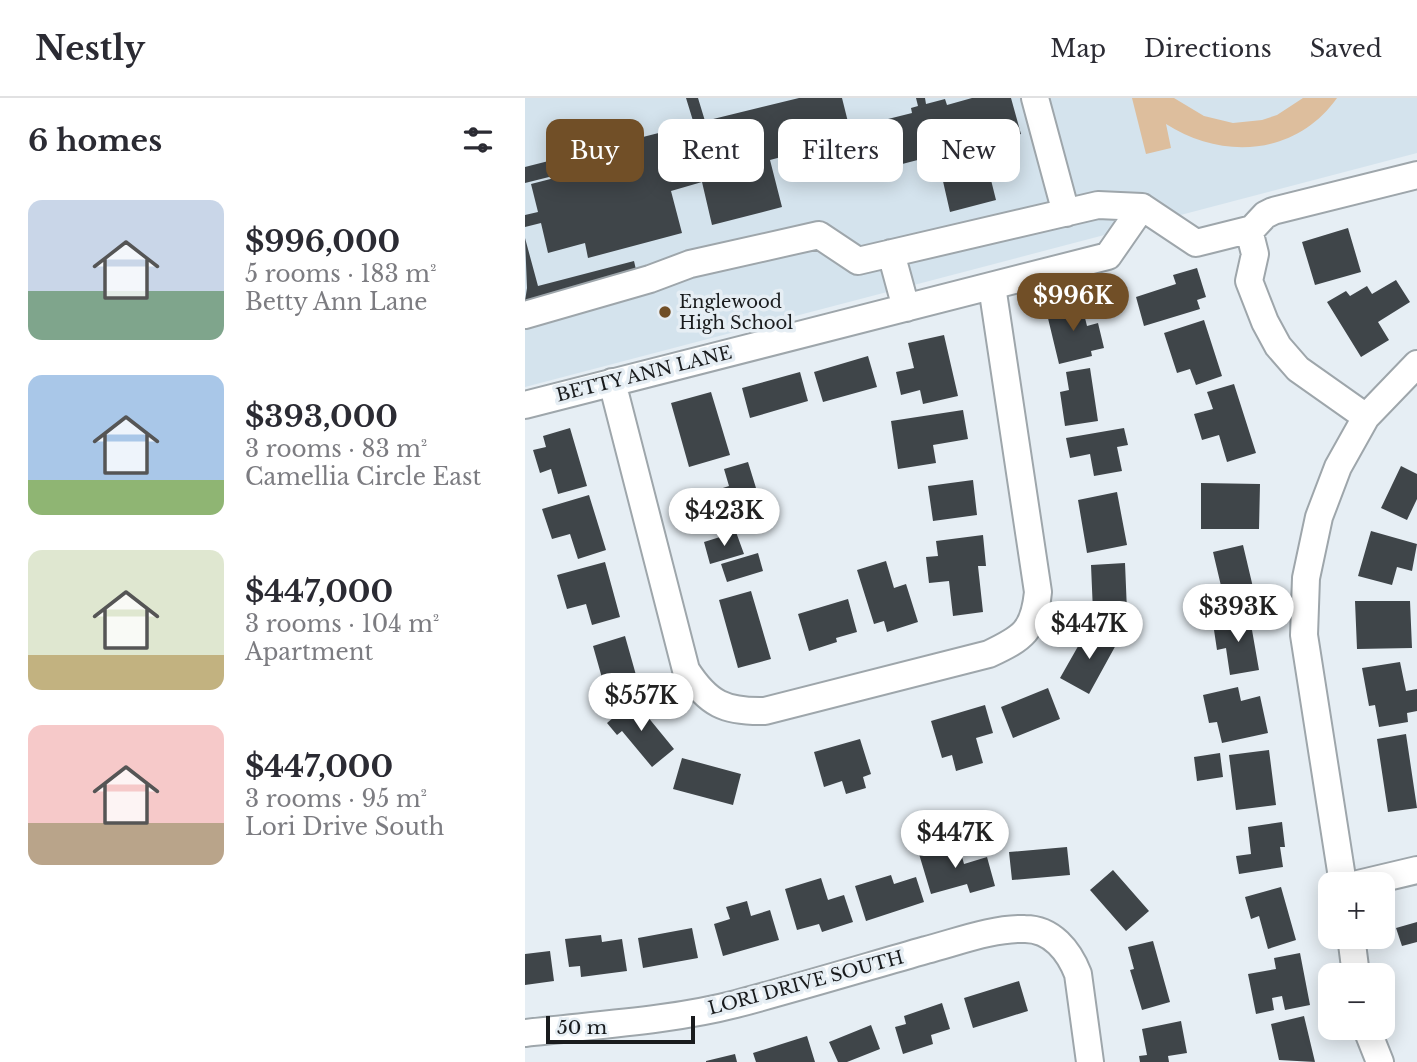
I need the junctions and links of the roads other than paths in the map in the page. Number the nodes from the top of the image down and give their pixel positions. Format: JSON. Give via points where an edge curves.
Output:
{"nodes":[{"id":1,"x":1035,"y":98,"type":"edge"},
{"id":2,"x":1417,"y":175,"type":"edge"},
{"id":3,"x":1142,"y":207,"type":"junction"},
{"id":4,"x":1066,"y":213,"type":"junction"},
{"id":5,"x":1249,"y":230,"type":"junction"},
{"id":6,"x":891,"y":253,"type":"junction"},
{"id":7,"x":992,"y":286,"type":"junction"},
{"id":8,"x":906,"y":308,"type":"junction"},
{"id":9,"x":525,"y":315,"type":"edge"},
{"id":10,"x":1417,"y":363,"type":"edge"},
{"id":11,"x":612,"y":382,"type":"junction"},
{"id":12,"x":525,"y":405,"type":"edge"},
{"id":13,"x":1366,"y":417,"type":"junction"},
{"id":14,"x":1417,"y":870,"type":"edge"},
{"id":15,"x":1341,"y":872,"type":"edge"},
{"id":16,"x":1395,"y":875,"type":"edge"},
{"id":17,"x":525,"y":1033,"type":"edge"},
{"id":18,"x":1371,"y":1040,"type":"edge"},
{"id":19,"x":1090,"y":1062,"type":"edge"},
{"id":20,"x":1380,"y":1062,"type":"edge"}],
"edges":[{"from":1,"to":4,"type":"street"},
{"from":2,"to":5,"type":"street","via":[[1273,211]]},
{"from":3,"to":4,"type":"street","via":[[1098,205]]},
{"from":3,"to":5,"type":"street","via":[[1196,243]]},
{"from":3,"to":7,"type":"street","name":"BETTY ANN LANE","via":[[1108,256]]},
{"from":4,"to":6,"type":"street"},
{"from":5,"to":13,"type":"street","via":[[1255,254],[1249,281],[1278,346],[1298,369]]},
{"from":6,"to":8,"type":"street"},
{"from":6,"to":9,"type":"street","via":[[858,261],[819,235],[691,264]]},
{"from":7,"to":8,"type":"street","name":"BETTY ANN LANE"},
{"from":7,"to":11,"type":"street","via":[[1038,592],[1036,614],[1011,643],[989,654],[765,711],[740,711],[717,704],[699,691],[686,670]]},
{"from":8,"to":11,"type":"street","name":"BETTY ANN LANE"},
{"from":10,"to":13,"type":"street"},
{"from":11,"to":12,"type":"street","name":"BETTY ANN LANE"},
{"from":13,"to":15,"type":"street","via":[[1338,467],[1319,517],[1306,578],[1304,635]]},
{"from":14,"to":16,"type":"street"},
{"from":17,"to":19,"type":"street","name":"LORI DRIVE SOUTH","via":[[734,1004],[1007,930],[1027,929],[1060,943],[1073,963]]},
{"from":18,"to":20,"type":"street"}]}
